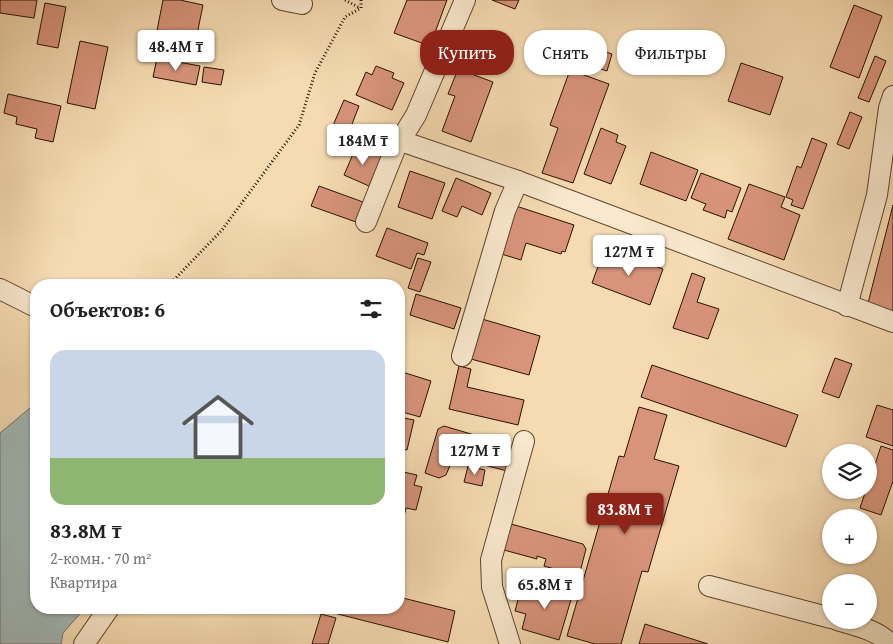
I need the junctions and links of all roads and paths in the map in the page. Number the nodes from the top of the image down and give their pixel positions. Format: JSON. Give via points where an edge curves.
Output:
{"nodes":[{"id":1,"x":345,"y":0,"type":"edge"},
{"id":2,"x":361,"y":0,"type":"edge"},
{"id":3,"x":465,"y":0,"type":"edge"},
{"id":4,"x":361,"y":8,"type":"junction"},
{"id":5,"x":893,"y":96,"type":"edge"},
{"id":6,"x":402,"y":140,"type":"junction"},
{"id":7,"x":518,"y":182,"type":"junction"},
{"id":8,"x":366,"y":222,"type":"dead end"},
{"id":9,"x":175,"y":279,"type":"edge"},
{"id":10,"x":0,"y":288,"type":"edge"},
{"id":11,"x":30,"y":304,"type":"edge"},
{"id":12,"x":848,"y":306,"type":"junction"},
{"id":13,"x":893,"y":322,"type":"edge"},
{"id":14,"x":462,"y":356,"type":"dead end"},
{"id":15,"x":524,"y":441,"type":"dead end"},
{"id":16,"x":709,"y":586,"type":"dead end"},
{"id":17,"x":105,"y":614,"type":"edge"},
{"id":18,"x":822,"y":616,"type":"edge"},
{"id":19,"x":864,"y":629,"type":"edge"},
{"id":20,"x":84,"y":644,"type":"edge"},
{"id":21,"x":510,"y":644,"type":"edge"},
{"id":22,"x":890,"y":644,"type":"edge"}],
"edges":[{"from":1,"to":4,"type":"path"},
{"from":2,"to":4,"type":"path"},
{"from":3,"to":6,"type":"street","via":[[416,115]]},
{"from":4,"to":9,"type":"path","via":[[345,16],[315,73],[299,125],[222,230]]},
{"from":5,"to":12,"type":"street","via":[[877,195]]},
{"from":6,"to":7,"type":"street"},
{"from":6,"to":8,"type":"street","via":[[395,149]]},
{"from":7,"to":12,"type":"street"},
{"from":7,"to":14,"type":"street","via":[[504,211]]},
{"from":10,"to":11,"type":"street"},
{"from":12,"to":13,"type":"street"},
{"from":15,"to":21,"type":"street","via":[[491,560],[492,587]]},
{"from":16,"to":18,"type":"street"},
{"from":17,"to":20,"type":"street"},
{"from":19,"to":22,"type":"street"}]}
